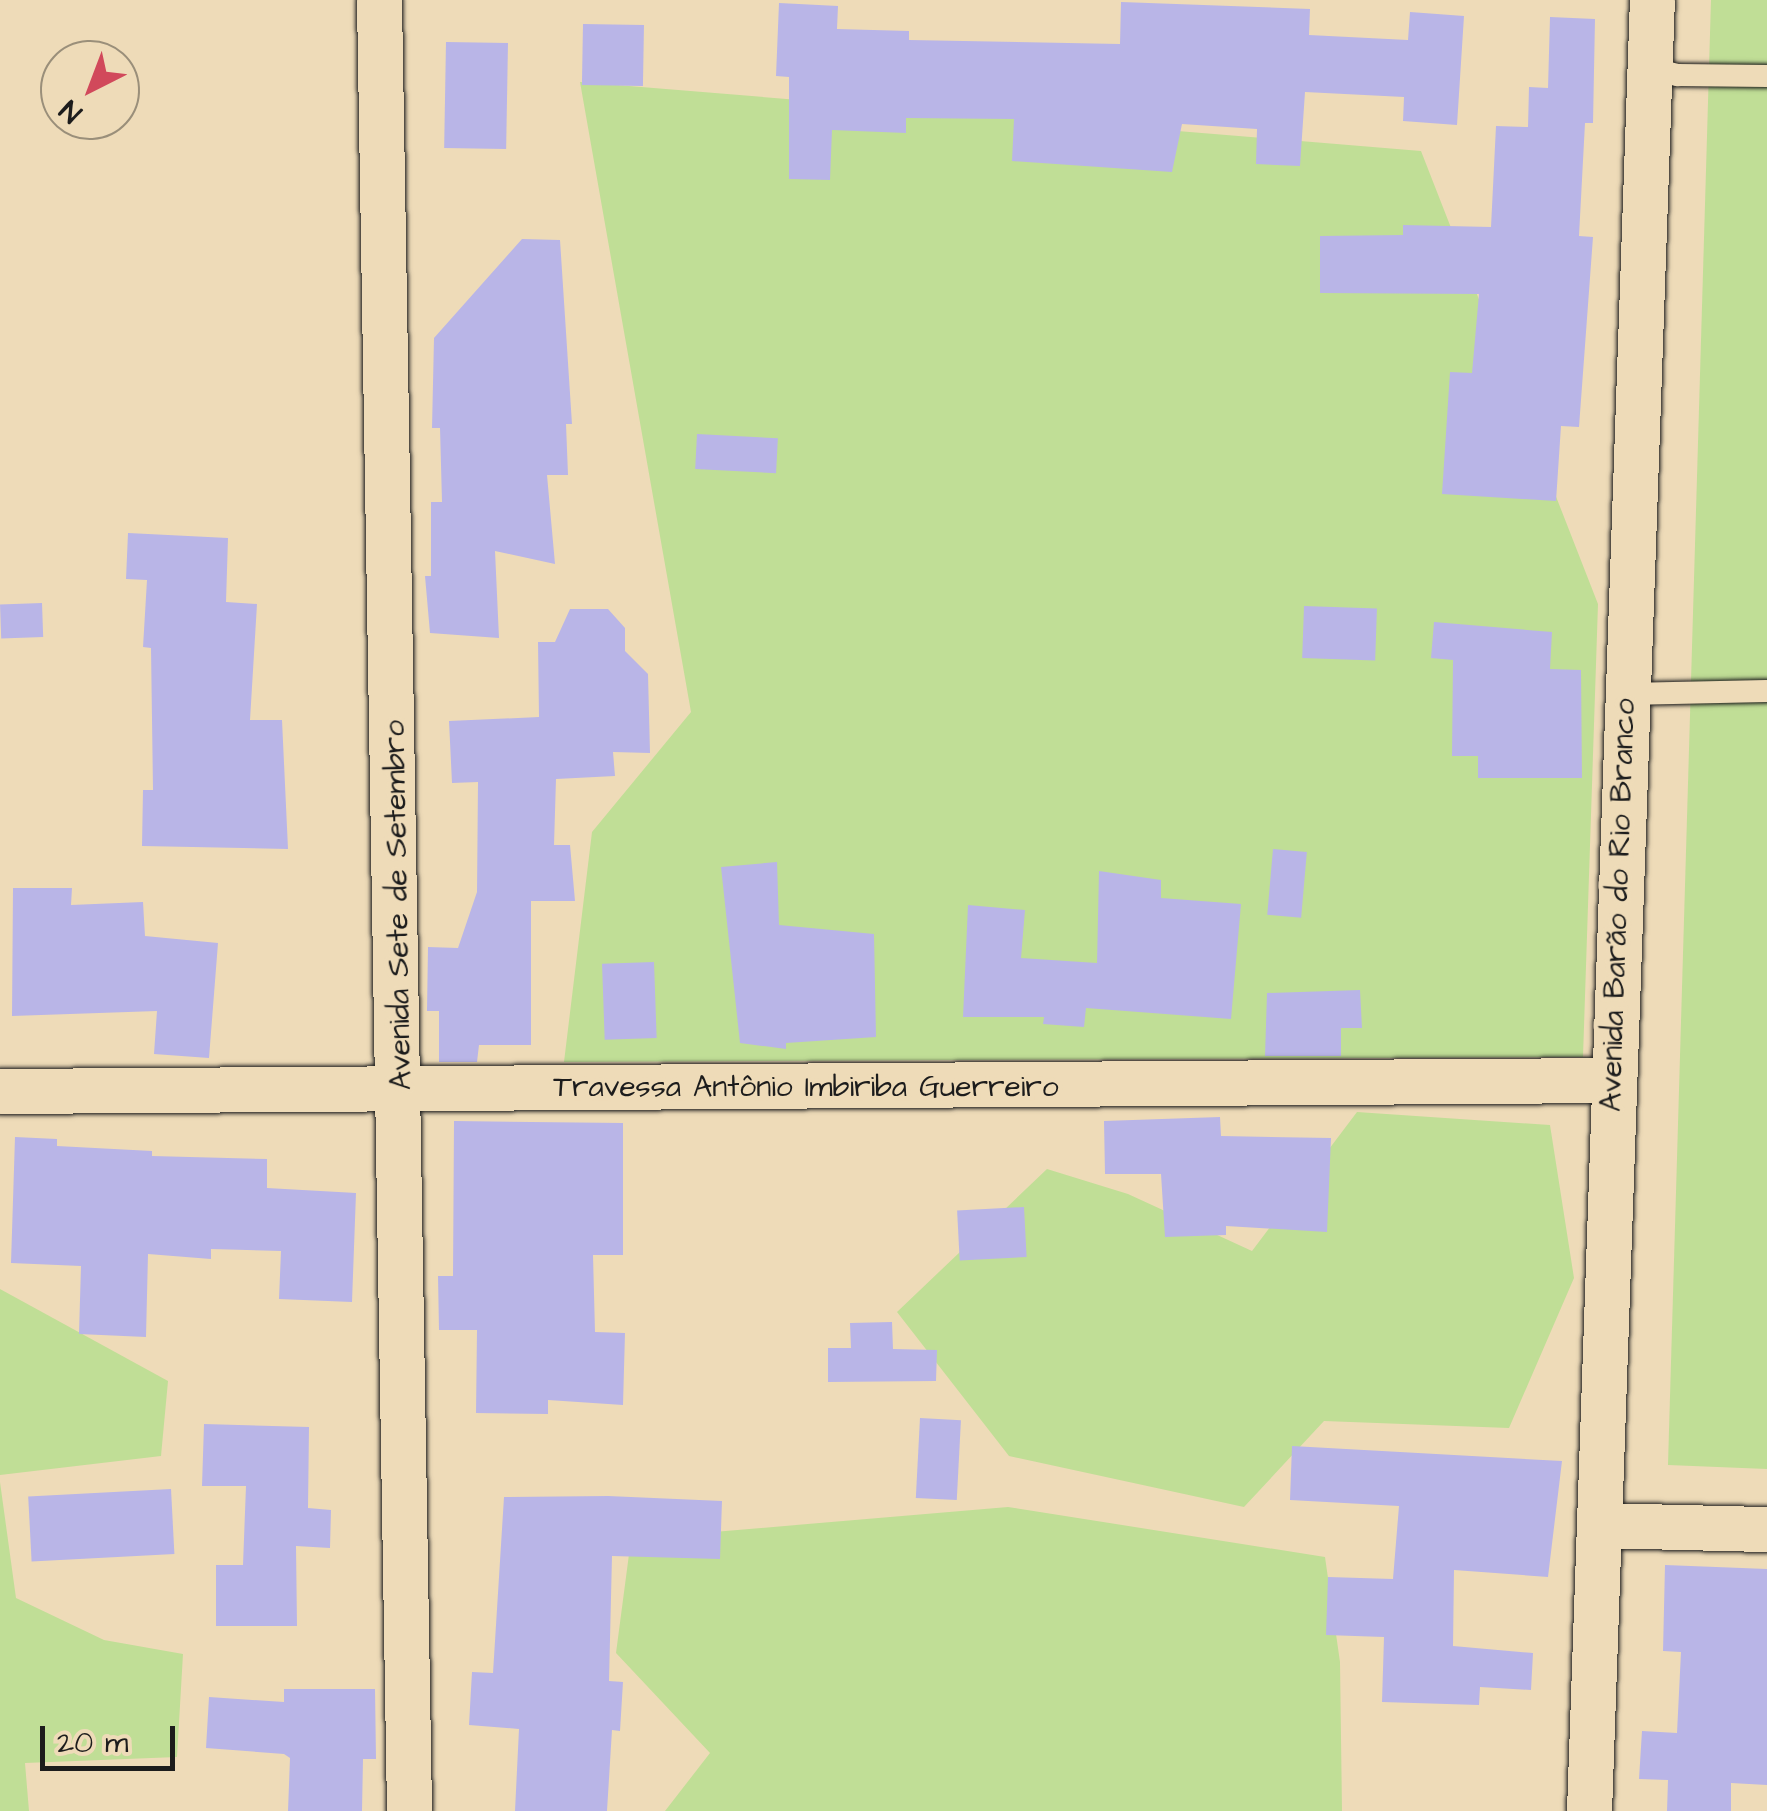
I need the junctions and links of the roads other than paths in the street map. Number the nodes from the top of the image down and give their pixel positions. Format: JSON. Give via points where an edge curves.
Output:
{"nodes":[{"id":1,"x":379,"y":0,"type":"edge"},
{"id":2,"x":1652,"y":0,"type":"edge"},
{"id":3,"x":1649,"y":68,"type":"junction"},
{"id":4,"x":1767,"y":76,"type":"edge"},
{"id":5,"x":1767,"y":691,"type":"edge"},
{"id":6,"x":1626,"y":694,"type":"junction"},
{"id":7,"x":1611,"y":1080,"type":"junction"},
{"id":8,"x":402,"y":1090,"type":"junction"},
{"id":9,"x":0,"y":1092,"type":"edge"},
{"id":10,"x":1600,"y":1525,"type":"junction"},
{"id":11,"x":1767,"y":1529,"type":"edge"},
{"id":12,"x":409,"y":1811,"type":"edge"},
{"id":13,"x":1589,"y":1811,"type":"edge"}],
"edges":[{"from":1,"to":8,"type":"street","name":"Avenida Sete de Setembro"},
{"from":2,"to":3,"type":"street","name":"Avenida Barão do Rio Branco"},
{"from":3,"to":4,"type":"lane","via":[[1678,75]]},
{"from":3,"to":6,"type":"street","name":"Avenida Barão do Rio Branco"},
{"from":5,"to":6,"type":"lane"},
{"from":6,"to":7,"type":"street","name":"Avenida Barão do Rio Branco"},
{"from":7,"to":8,"type":"street","name":"Travessa Antônio Imbiriba Guerreiro"},
{"from":7,"to":10,"type":"street","name":"Avenida Barão do Rio Branco"},
{"from":8,"to":9,"type":"street","name":"Travessa Antônio Imbiriba Guerreiro"},
{"from":8,"to":12,"type":"street","name":"Avenida Sete de Setembro"},
{"from":10,"to":11,"type":"street"},
{"from":10,"to":13,"type":"street","name":"Avenida Barão do Rio Branco"}]}
